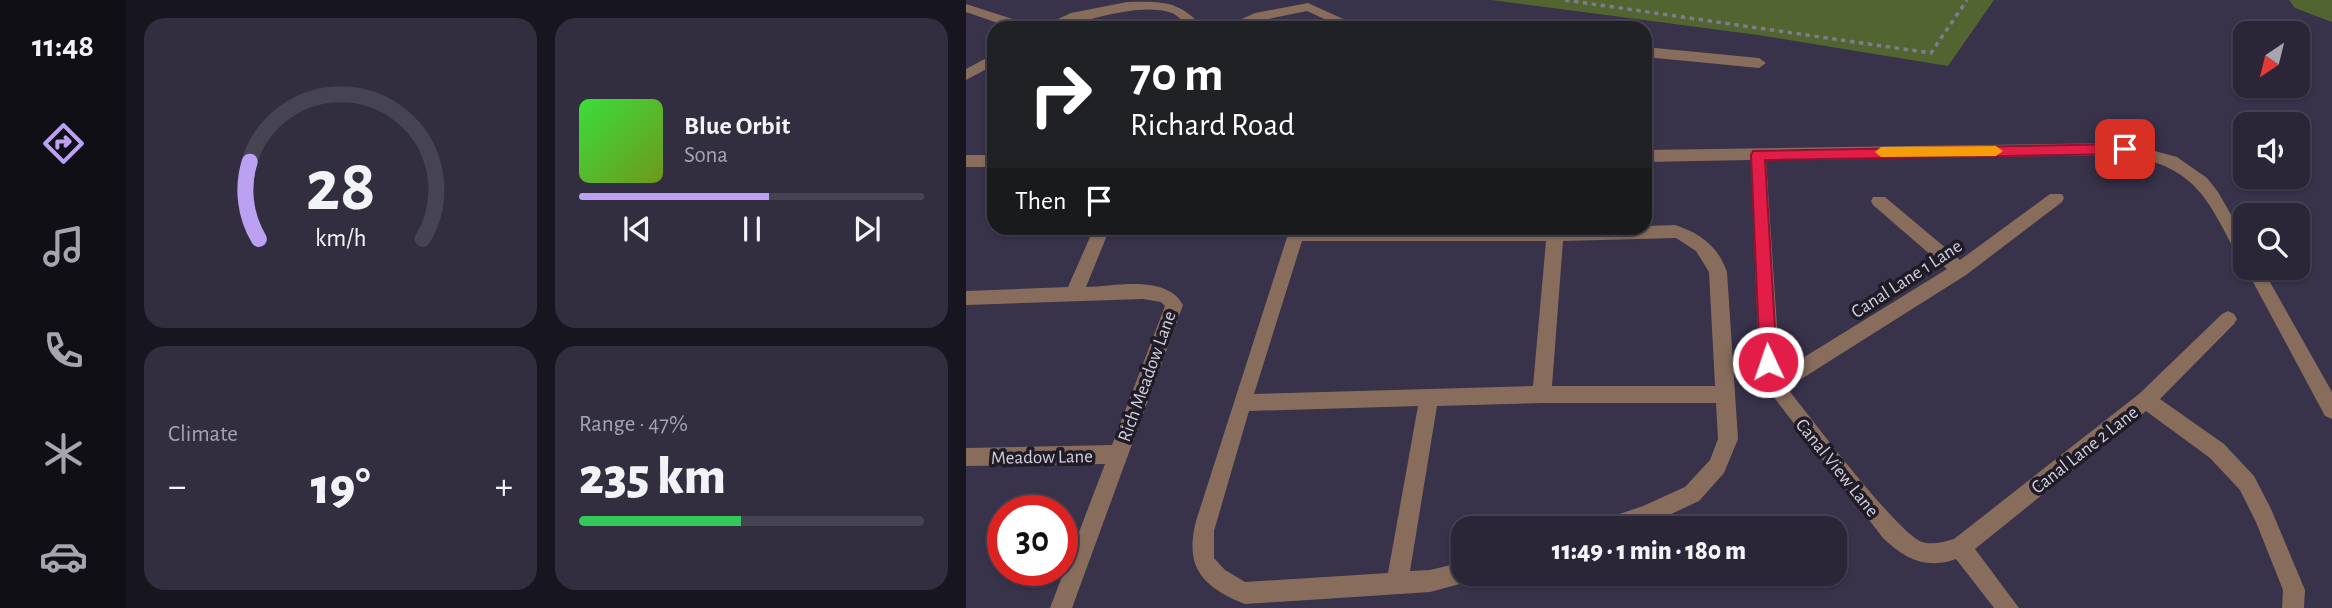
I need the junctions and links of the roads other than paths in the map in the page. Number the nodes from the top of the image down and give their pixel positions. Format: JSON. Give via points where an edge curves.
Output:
{"nodes":[{"id":1,"x":966,"y":8,"type":"edge"},
{"id":2,"x":1005,"y":21,"type":"edge"},
{"id":3,"x":1062,"y":21,"type":"edge"},
{"id":4,"x":1188,"y":21,"type":"edge"},
{"id":5,"x":1247,"y":21,"type":"edge"},
{"id":6,"x":1340,"y":21,"type":"edge"},
{"id":7,"x":1652,"y":53,"type":"edge"},
{"id":8,"x":987,"y":63,"type":"edge"},
{"id":9,"x":1759,"y":63,"type":"dead end"},
{"id":10,"x":966,"y":75,"type":"edge"},
{"id":11,"x":1758,"y":155,"type":"junction"},
{"id":12,"x":1652,"y":156,"type":"edge"},
{"id":13,"x":966,"y":161,"type":"edge"},
{"id":14,"x":987,"y":161,"type":"edge"},
{"id":15,"x":2056,"y":198,"type":"dead end"},
{"id":16,"x":1879,"y":201,"type":"dead end"},
{"id":17,"x":1652,"y":232,"type":"edge"},
{"id":18,"x":2233,"y":233,"type":"edge"},
{"id":19,"x":1098,"y":235,"type":"edge"},
{"id":20,"x":1296,"y":235,"type":"edge"},
{"id":21,"x":1555,"y":235,"type":"edge"},
{"id":22,"x":1960,"y":270,"type":"junction"},
{"id":23,"x":2260,"y":280,"type":"edge"},
{"id":24,"x":1073,"y":296,"type":"junction"},
{"id":25,"x":966,"y":298,"type":"edge"},
{"id":26,"x":2228,"y":319,"type":"dead end"},
{"id":27,"x":1774,"y":386,"type":"junction"},
{"id":28,"x":1542,"y":394,"type":"junction"},
{"id":29,"x":1724,"y":395,"type":"junction"},
{"id":30,"x":1429,"y":398,"type":"junction"},
{"id":31,"x":2146,"y":400,"type":"junction"},
{"id":32,"x":1241,"y":403,"type":"junction"},
{"id":33,"x":2332,"y":410,"type":"edge"},
{"id":34,"x":1118,"y":454,"type":"junction"},
{"id":35,"x":966,"y":457,"type":"edge"},
{"id":36,"x":1646,"y":516,"type":"edge"},
{"id":37,"x":1960,"y":547,"type":"junction"},
{"id":38,"x":1926,"y":555,"type":"joint"},
{"id":39,"x":1451,"y":576,"type":"edge"},
{"id":40,"x":1397,"y":583,"type":"junction"},
{"id":41,"x":1061,"y":608,"type":"edge"},
{"id":42,"x":2008,"y":608,"type":"edge"},
{"id":43,"x":2293,"y":608,"type":"edge"}],
"edges":[{"from":1,"to":2,"type":"street"},
{"from":3,"to":4,"type":"street","via":[[1124,4],[1174,9]]},
{"from":5,"to":6,"type":"street","via":[[1308,7]]},
{"from":7,"to":9,"type":"street"},
{"from":8,"to":10,"type":"street"},
{"from":11,"to":12,"type":"street"},
{"from":11,"to":18,"type":"street","via":[[2125,149],[2161,155],[2184,165],[2206,186]]},
{"from":11,"to":27,"type":"street","name":"Canal View Lane","via":[[1768,362]]},
{"from":13,"to":14,"type":"street"},
{"from":15,"to":22,"type":"street","name":"Canal Lane 1 Lane"},
{"from":16,"to":22,"type":"street"},
{"from":17,"to":29,"type":"street","via":[[1675,231],[1690,237],[1713,258],[1718,272]]},
{"from":19,"to":24,"type":"street"},
{"from":20,"to":32,"type":"street"},
{"from":21,"to":28,"type":"street"},
{"from":22,"to":27,"type":"street","name":"Canal Lane 1 Lane"},
{"from":23,"to":33,"type":"street"},
{"from":24,"to":25,"type":"street","name":"Rich Meadow Lane"},
{"from":24,"to":34,"type":"street","name":"Rich Meadow Lane","via":[[1143,292],[1166,295],[1174,305]]},
{"from":26,"to":31,"type":"street","name":"Canal Lane 2 Lane"},
{"from":27,"to":38,"type":"street","name":"Canal View Lane","via":[[1890,531],[1903,544]]},
{"from":28,"to":29,"type":"street"},
{"from":28,"to":30,"type":"street"},
{"from":29,"to":36,"type":"street","via":[[1728,439],[1717,466],[1692,494]]},
{"from":30,"to":32,"type":"street"},
{"from":30,"to":40,"type":"street"},
{"from":31,"to":37,"type":"street","name":"Canal Lane 2 Lane"},
{"from":31,"to":43,"type":"street","via":[[2217,452],[2247,483],[2294,590]]},
{"from":32,"to":40,"type":"street","via":[[1206,529],[1202,551],[1210,571],[1227,586],[1245,593]]},
{"from":34,"to":35,"type":"street","name":"Meadow Lane"},
{"from":34,"to":41,"type":"street","name":"Rich Meadow Lane"},
{"from":37,"to":38,"type":"street","name":"Canal Lane 2 Lane"},
{"from":37,"to":42,"type":"street"},
{"from":39,"to":40,"type":"street"}]}
